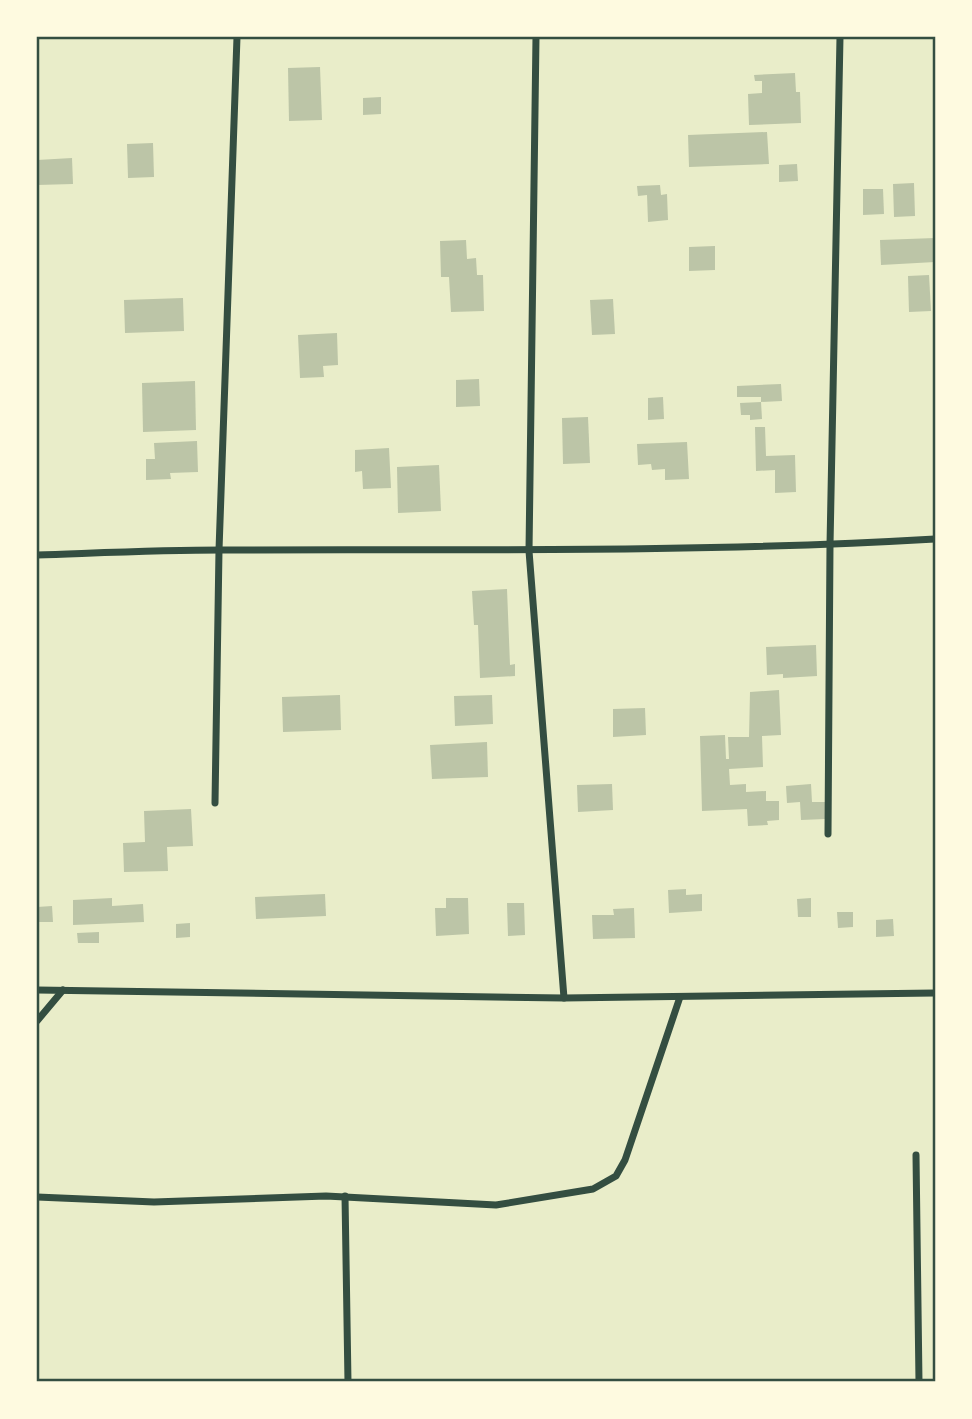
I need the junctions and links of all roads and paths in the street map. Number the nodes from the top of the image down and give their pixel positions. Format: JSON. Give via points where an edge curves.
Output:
{"nodes":[{"id":1,"x":237,"y":37,"type":"edge"},
{"id":2,"x":536,"y":37,"type":"edge"},
{"id":3,"x":841,"y":37,"type":"edge"},
{"id":4,"x":935,"y":539,"type":"edge"},
{"id":5,"x":830,"y":545,"type":"junction"},
{"id":6,"x":219,"y":550,"type":"junction"},
{"id":7,"x":529,"y":551,"type":"junction"},
{"id":8,"x":37,"y":555,"type":"edge"},
{"id":9,"x":215,"y":803,"type":"dead end"},
{"id":10,"x":828,"y":834,"type":"dead end"},
{"id":11,"x":37,"y":990,"type":"edge"},
{"id":12,"x":63,"y":990,"type":"junction"},
{"id":13,"x":935,"y":993,"type":"edge"},
{"id":14,"x":680,"y":997,"type":"junction"},
{"id":15,"x":564,"y":999,"type":"junction"},
{"id":16,"x":37,"y":1021,"type":"edge"},
{"id":17,"x":916,"y":1155,"type":"dead end"},
{"id":18,"x":345,"y":1196,"type":"junction"},
{"id":19,"x":37,"y":1197,"type":"edge"},
{"id":20,"x":348,"y":1382,"type":"edge"},
{"id":21,"x":919,"y":1382,"type":"edge"}],
"edges":[{"from":1,"to":6,"type":"street"},
{"from":2,"to":7,"type":"street"},
{"from":3,"to":5,"type":"street"},
{"from":4,"to":5,"type":"street"},
{"from":5,"to":7,"type":"street"},
{"from":5,"to":10,"type":"street"},
{"from":6,"to":7,"type":"street"},
{"from":6,"to":8,"type":"street"},
{"from":6,"to":9,"type":"street"},
{"from":7,"to":15,"type":"street"},
{"from":11,"to":12,"type":"street"},
{"from":12,"to":15,"type":"street"},
{"from":12,"to":16,"type":"street"},
{"from":13,"to":14,"type":"street"},
{"from":14,"to":15,"type":"street"},
{"from":14,"to":18,"type":"street","via":[[616,1176],[593,1189],[496,1205]]},
{"from":17,"to":21,"type":"street"},
{"from":18,"to":19,"type":"street","via":[[154,1202]]},
{"from":18,"to":20,"type":"street"}]}
